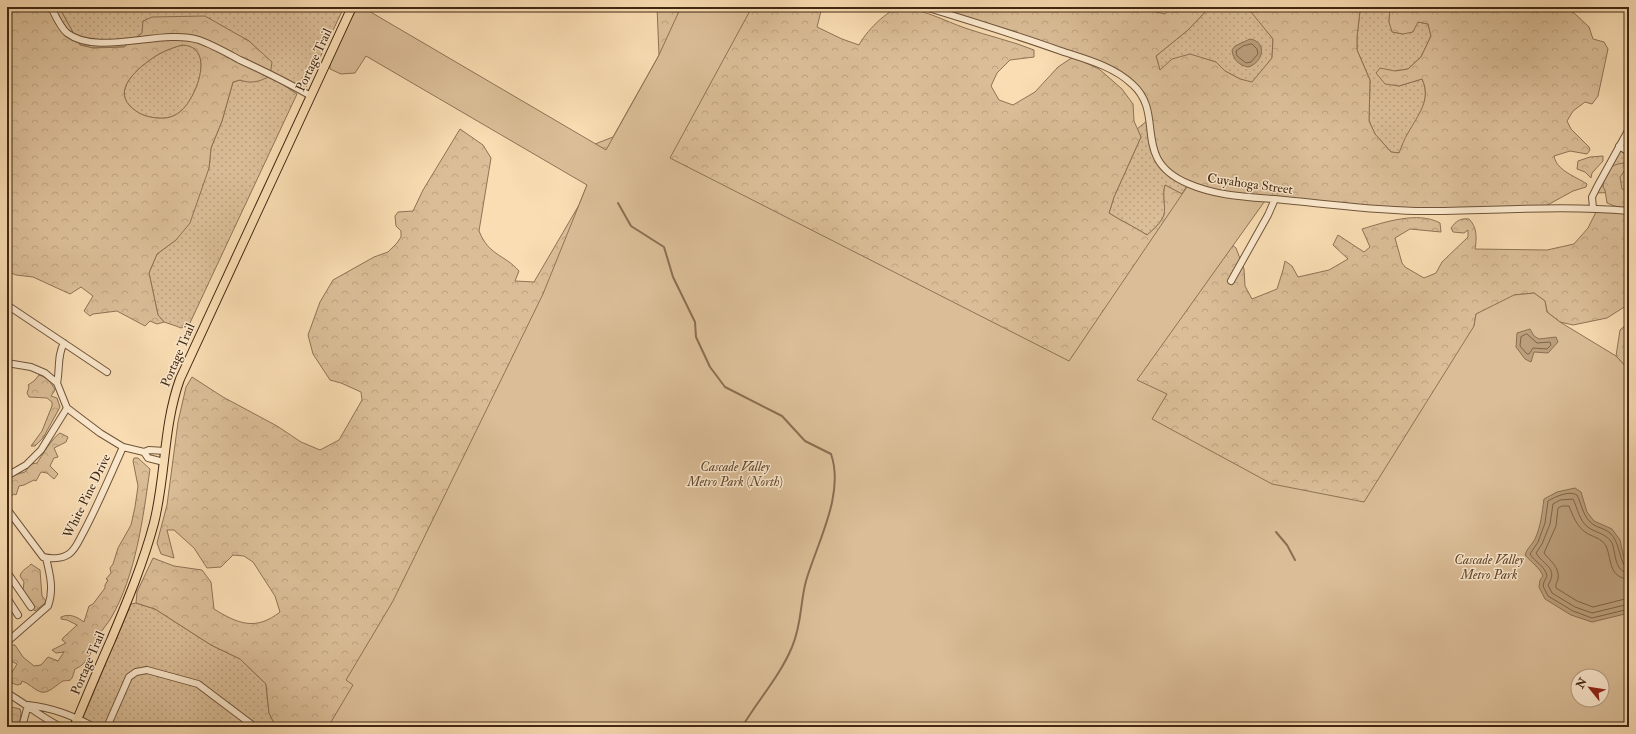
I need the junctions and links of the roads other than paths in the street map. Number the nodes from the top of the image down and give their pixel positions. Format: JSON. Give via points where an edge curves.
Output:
{"nodes":[{"id":1,"x":51,"y":7,"type":"edge"},
{"id":2,"x":352,"y":7,"type":"edge"},
{"id":3,"x":925,"y":7,"type":"edge"},
{"id":4,"x":311,"y":96,"type":"junction"},
{"id":5,"x":1629,"y":128,"type":"edge"},
{"id":6,"x":1619,"y":146,"type":"junction"},
{"id":7,"x":1629,"y":152,"type":"edge"},
{"id":8,"x":1275,"y":199,"type":"junction"},
{"id":9,"x":1594,"y":208,"type":"junction"},
{"id":10,"x":1629,"y":211,"type":"edge"},
{"id":11,"x":1231,"y":281,"type":"dead end"},
{"id":12,"x":7,"y":304,"type":"edge"},
{"id":13,"x":64,"y":343,"type":"junction"},
{"id":14,"x":8,"y":362,"type":"edge"},
{"id":15,"x":107,"y":372,"type":"dead end"},
{"id":16,"x":57,"y":383,"type":"junction"},
{"id":17,"x":67,"y":408,"type":"junction"},
{"id":18,"x":123,"y":447,"type":"junction"},
{"id":19,"x":165,"y":451,"type":"junction"},
{"id":20,"x":144,"y":452,"type":"junction"},
{"id":21,"x":164,"y":462,"type":"junction"},
{"id":22,"x":7,"y":475,"type":"edge"},
{"id":23,"x":7,"y":509,"type":"edge"},
{"id":24,"x":46,"y":558,"type":"junction"},
{"id":25,"x":7,"y":572,"type":"edge"},
{"id":26,"x":7,"y":598,"type":"edge"},
{"id":27,"x":31,"y":608,"type":"dead end"},
{"id":28,"x":18,"y":615,"type":"dead end"},
{"id":29,"x":7,"y":642,"type":"edge"},
{"id":30,"x":7,"y":694,"type":"edge"},
{"id":31,"x":28,"y":705,"type":"junction"},
{"id":32,"x":77,"y":718,"type":"junction"},
{"id":33,"x":22,"y":727,"type":"edge"},
{"id":34,"x":61,"y":727,"type":"edge"},
{"id":35,"x":74,"y":727,"type":"edge"},
{"id":36,"x":94,"y":727,"type":"edge"},
{"id":37,"x":107,"y":727,"type":"edge"},
{"id":38,"x":255,"y":727,"type":"edge"}],
"edges":[{"from":1,"to":4,"type":"street","via":[[66,32],[80,39],[94,42],[123,42],[177,36],[199,40],[284,80]]},
{"from":2,"to":4,"type":"main road","name":"Portage Trail"},
{"from":3,"to":8,"type":"street","name":"Cuyahoga Street","via":[[1041,44],[1116,72],[1136,88],[1145,101],[1152,149],[1159,163],[1170,174],[1206,190]]},
{"from":4,"to":19,"type":"main road","name":"Portage Trail","via":[[180,380],[170,414]]},
{"from":5,"to":6,"type":"street"},
{"from":6,"to":7,"type":"street"},
{"from":6,"to":9,"type":"street","via":[[1594,193]]},
{"from":8,"to":9,"type":"street","name":"Cuyahoga Street","via":[[1420,211]]},
{"from":8,"to":11,"type":"street"},
{"from":9,"to":10,"type":"street","name":"Cuyahoga Street"},
{"from":12,"to":13,"type":"street"},
{"from":13,"to":15,"type":"street"},
{"from":13,"to":16,"type":"street","via":[[59,354]]},
{"from":14,"to":16,"type":"street","via":[[45,373]]},
{"from":16,"to":17,"type":"street"},
{"from":17,"to":18,"type":"street"},
{"from":17,"to":22,"type":"street","via":[[40,450],[26,464]]},
{"from":18,"to":20,"type":"street"},
{"from":18,"to":24,"type":"street","name":"White Pine Drive","via":[[98,503],[71,553]]},
{"from":19,"to":20,"type":"street"},
{"from":19,"to":21,"type":"main road","name":"Portage Trail"},
{"from":20,"to":21,"type":"street","via":[[148,458]]},
{"from":21,"to":32,"type":"main road","name":"Portage Trail","via":[[154,522],[142,562],[126,606]]},
{"from":23,"to":24,"type":"street","via":[[36,550]]},
{"from":24,"to":29,"type":"street","via":[[51,579],[51,598],[48,606]]},
{"from":25,"to":27,"type":"street"},
{"from":26,"to":28,"type":"street"},
{"from":30,"to":31,"type":"street"},
{"from":31,"to":32,"type":"street","via":[[48,707]]},
{"from":31,"to":33,"type":"street"},
{"from":31,"to":34,"type":"street","via":[[42,718]]},
{"from":32,"to":35,"type":"main road","name":"Portage Trail"},
{"from":32,"to":36,"type":"street"},
{"from":37,"to":38,"type":"street","via":[[129,677],[144,670],[198,684]]}]}
